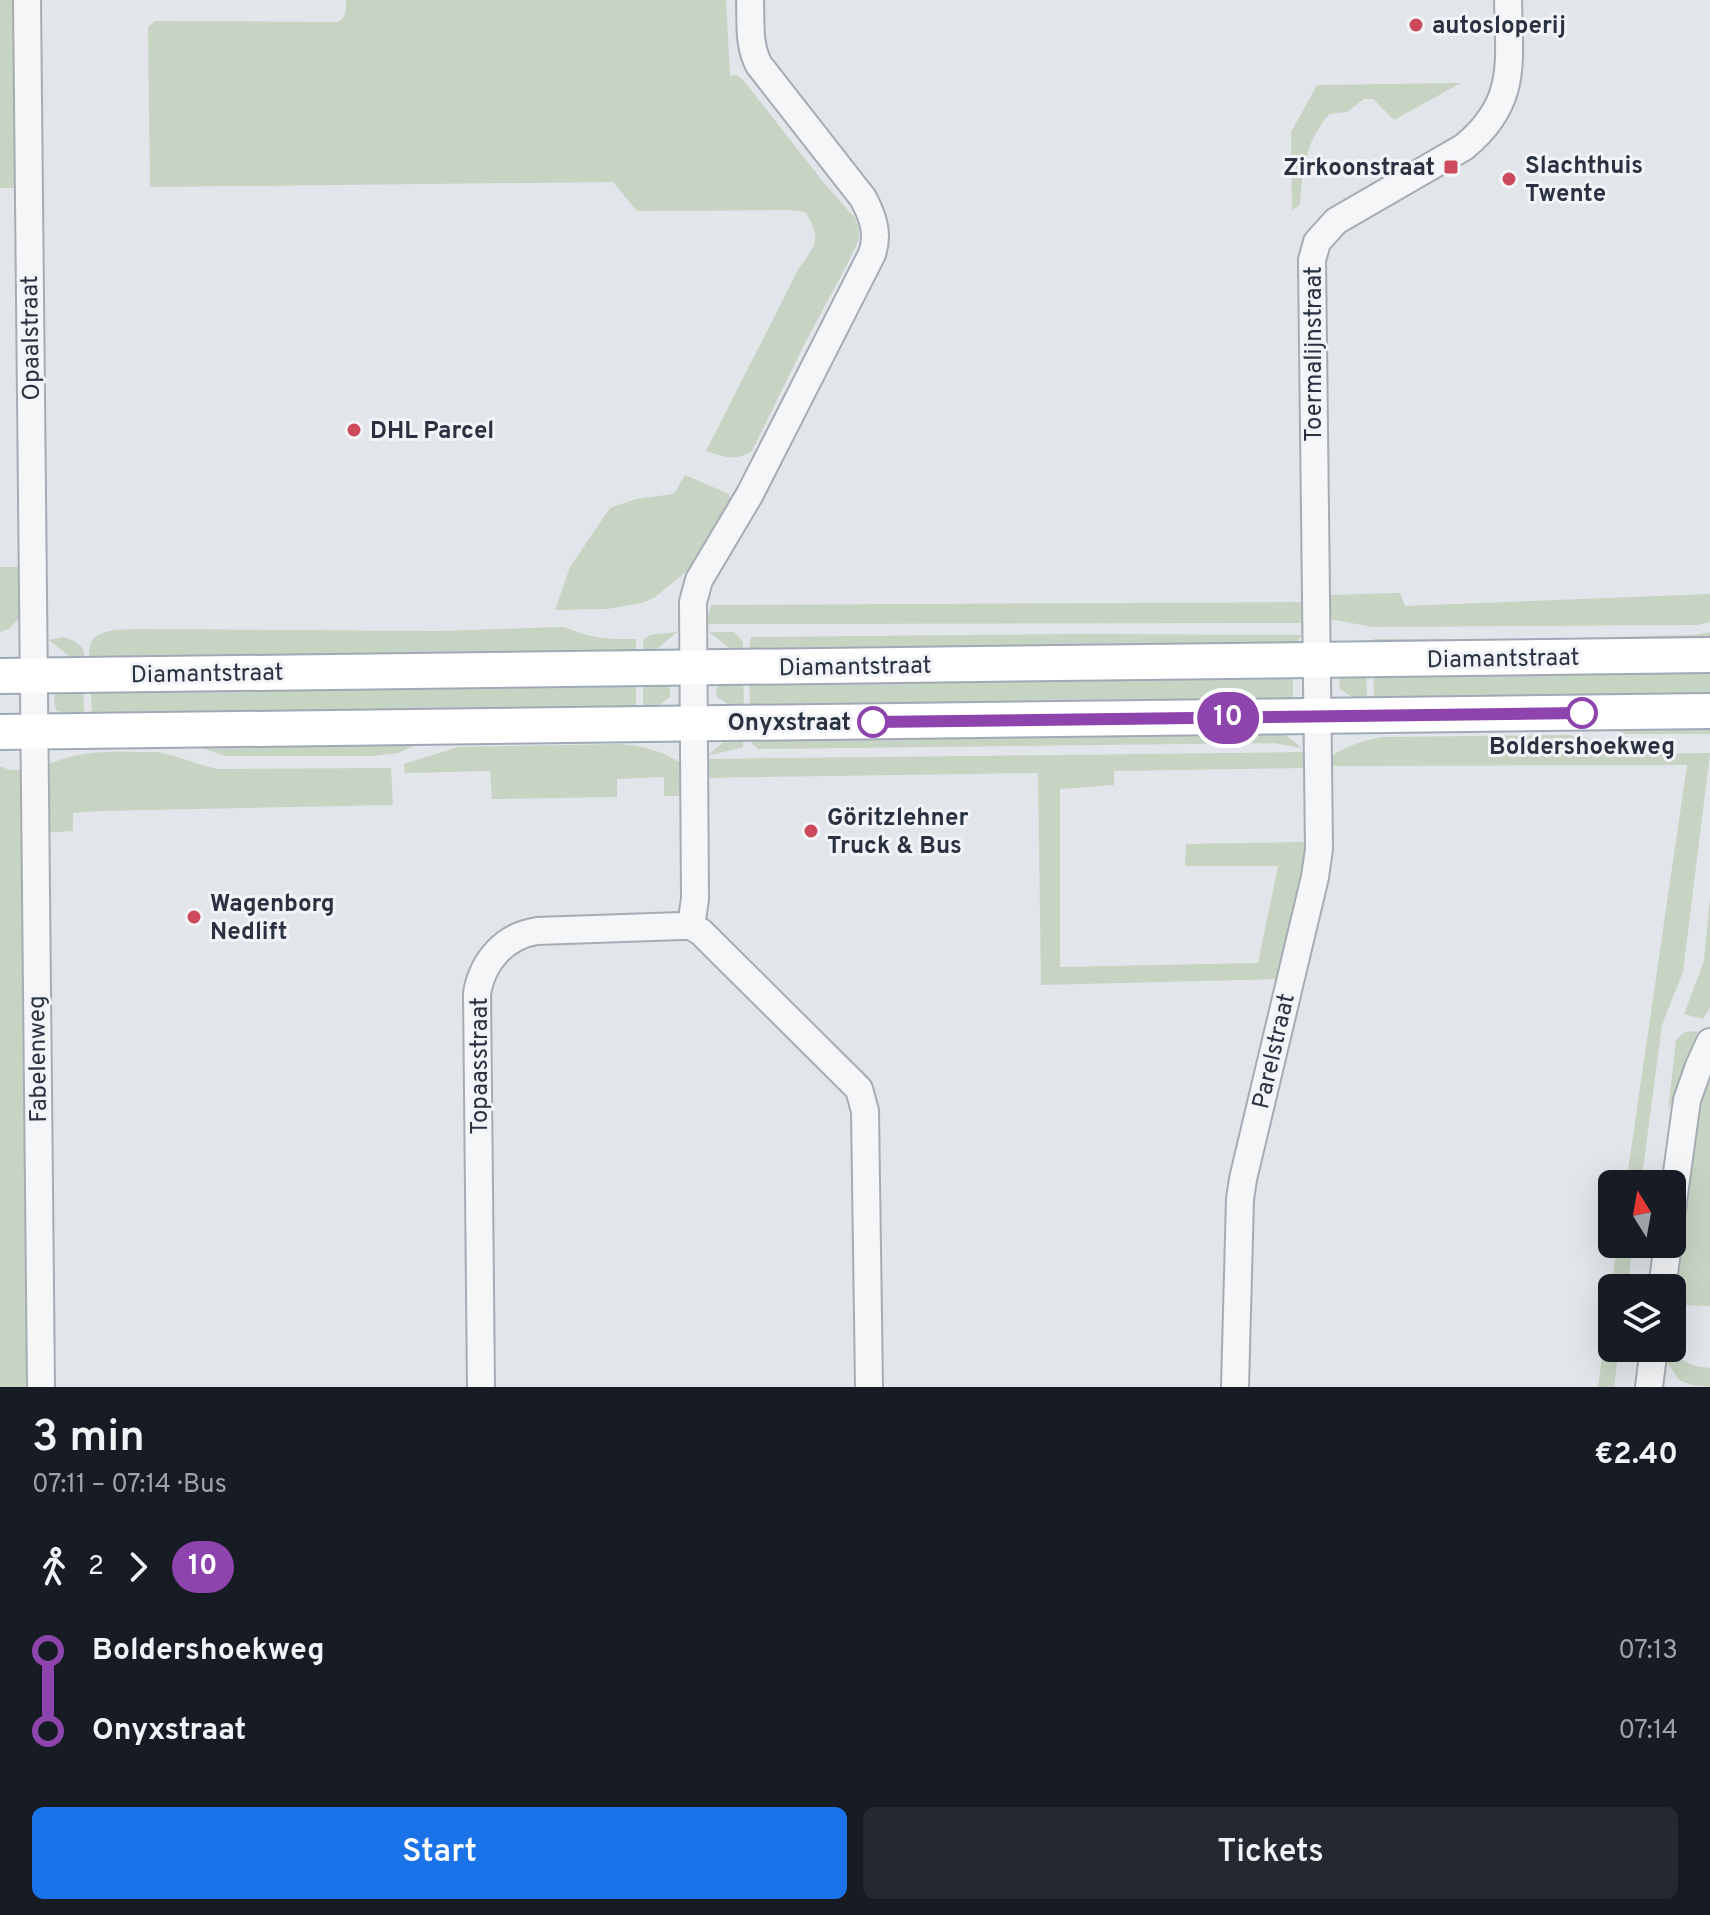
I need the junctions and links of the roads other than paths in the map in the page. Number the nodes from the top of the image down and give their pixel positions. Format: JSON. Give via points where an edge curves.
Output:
{"nodes":[{"id":1,"x":27,"y":0,"type":"edge"},
{"id":2,"x":750,"y":0,"type":"edge"},
{"id":3,"x":1508,"y":0,"type":"edge"},
{"id":4,"x":1710,"y":655,"type":"edge"},
{"id":5,"x":1317,"y":660,"type":"junction"},
{"id":6,"x":693,"y":668,"type":"junction"},
{"id":7,"x":17,"y":676,"type":"edge"},
{"id":8,"x":1710,"y":711,"type":"edge"},
{"id":9,"x":1318,"y":717,"type":"junction"},
{"id":10,"x":695,"y":724,"type":"junction"},
{"id":11,"x":0,"y":732,"type":"edge"},
{"id":12,"x":34,"y":732,"type":"junction"},
{"id":13,"x":691,"y":926,"type":"junction"},
{"id":14,"x":1710,"y":1042,"type":"edge"},
{"id":15,"x":1677,"y":1170,"type":"edge"},
{"id":16,"x":1652,"y":1362,"type":"edge"},
{"id":17,"x":41,"y":1387,"type":"edge"},
{"id":18,"x":481,"y":1387,"type":"edge"},
{"id":19,"x":869,"y":1387,"type":"edge"},
{"id":20,"x":1235,"y":1387,"type":"edge"},
{"id":21,"x":1649,"y":1387,"type":"edge"}],
"edges":[{"from":1,"to":7,"type":"street","name":"Opaalstraat"},
{"from":2,"to":6,"type":"street","via":[[754,56],[863,198],[876,236],[872,254],[750,494],[699,580],[693,602]]},
{"from":3,"to":5,"type":"street","name":"Toermalijnstraat","via":[[1508,79],[1490,120],[1464,147],[1336,221],[1314,250]]},
{"from":4,"to":5,"type":"main road","name":"Diamantstraat"},
{"from":5,"to":6,"type":"main road","name":"Diamantstraat"},
{"from":5,"to":9,"type":"street","name":"Toermalijnstraat"},
{"from":6,"to":7,"type":"main road","name":"Diamantstraat"},
{"from":6,"to":10,"type":"street"},
{"from":7,"to":12,"type":"street","name":"Opaalstraat"},
{"from":8,"to":9,"type":"main road"},
{"from":9,"to":10,"type":"main road"},
{"from":9,"to":20,"type":"street","name":"Parelstraat","via":[[1315,877],[1240,1199]]},
{"from":10,"to":12,"type":"main road"},
{"from":10,"to":13,"type":"street"},
{"from":11,"to":12,"type":"main road"},
{"from":12,"to":17,"type":"street","name":"Fabelenweg"},
{"from":13,"to":18,"type":"street","name":"Topaasstraat","via":[[522,933],[491,957],[479,981]]},
{"from":13,"to":19,"type":"street","via":[[859,1089],[865,1111]]},
{"from":14,"to":15,"type":"street","via":[[1687,1100]]},
{"from":16,"to":21,"type":"street"}]}
